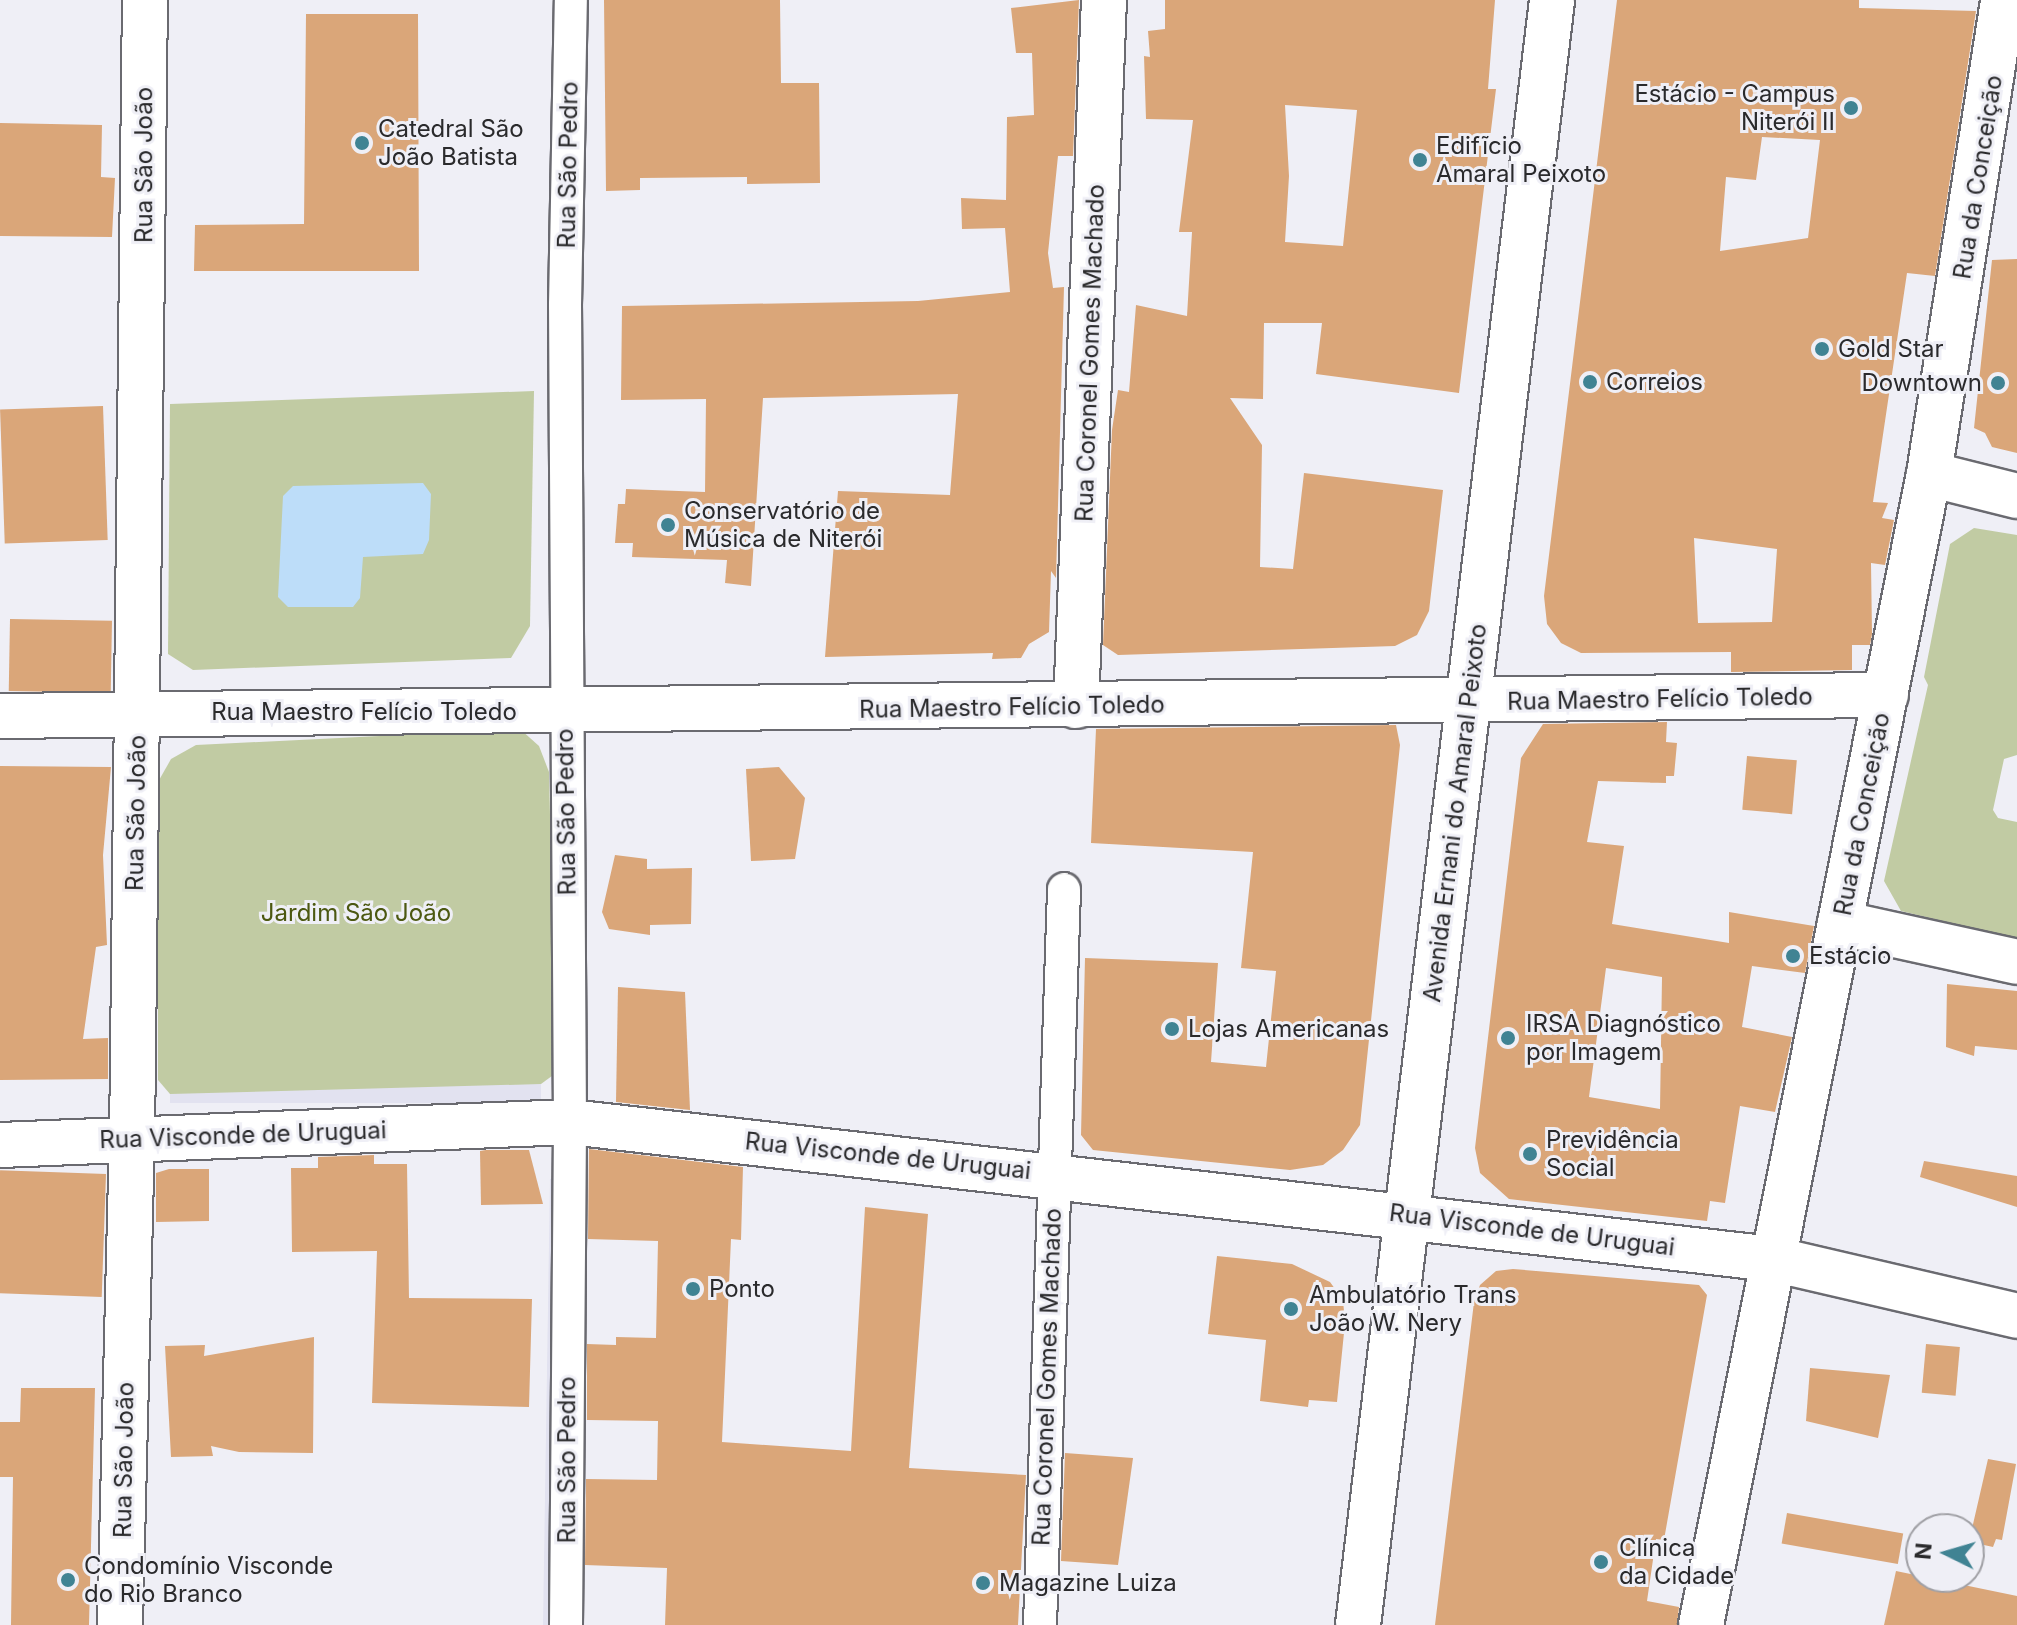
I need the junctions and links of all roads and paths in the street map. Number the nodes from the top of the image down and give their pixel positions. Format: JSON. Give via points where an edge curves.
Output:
{"nodes":[{"id":1,"x":145,"y":0,"type":"edge"},
{"id":2,"x":571,"y":0,"type":"edge"},
{"id":3,"x":1104,"y":0,"type":"edge"},
{"id":4,"x":1552,"y":0,"type":"edge"},
{"id":5,"x":2003,"y":0,"type":"edge"},
{"id":6,"x":1929,"y":474,"type":"junction"},
{"id":7,"x":2017,"y":496,"type":"edge"},
{"id":8,"x":1886,"y":695,"type":"junction"},
{"id":9,"x":1470,"y":701,"type":"junction"},
{"id":10,"x":1076,"y":706,"type":"junction"},
{"id":11,"x":138,"y":712,"type":"junction"},
{"id":12,"x":565,"y":712,"type":"junction"},
{"id":13,"x":0,"y":716,"type":"edge"},
{"id":14,"x":1064,"y":889,"type":"dead end"},
{"id":15,"x":1840,"y":923,"type":"junction"},
{"id":16,"x":2017,"y":962,"type":"edge"},
{"id":17,"x":570,"y":1122,"type":"junction"},
{"id":18,"x":132,"y":1141,"type":"junction"},
{"id":19,"x":0,"y":1145,"type":"edge"},
{"id":20,"x":1052,"y":1174,"type":"junction"},
{"id":21,"x":1407,"y":1216,"type":"junction"},
{"id":22,"x":1773,"y":1259,"type":"junction"},
{"id":23,"x":2017,"y":1316,"type":"edge"},
{"id":24,"x":120,"y":1625,"type":"edge"},
{"id":25,"x":566,"y":1625,"type":"edge"},
{"id":26,"x":1040,"y":1625,"type":"edge"},
{"id":27,"x":1358,"y":1625,"type":"edge"},
{"id":28,"x":1701,"y":1625,"type":"edge"}],
"edges":[{"from":1,"to":11,"type":"street","name":"Rua São João"},
{"from":2,"to":12,"type":"street","name":"Rua São Pedro"},
{"from":3,"to":10,"type":"street","name":"Rua Coronel Gomes Machado"},
{"from":4,"to":9,"type":"street","name":"Avenida Ernani do Amaral Peixoto"},
{"from":5,"to":6,"type":"street","name":"Rua da Conceição"},
{"from":6,"to":7,"type":"street"},
{"from":6,"to":8,"type":"street","name":"Rua da Conceição"},
{"from":8,"to":9,"type":"street","name":"Rua Maestro Felício Toledo"},
{"from":8,"to":15,"type":"street","name":"Rua da Conceição"},
{"from":9,"to":10,"type":"street","name":"Rua Maestro Felício Toledo"},
{"from":9,"to":21,"type":"street","name":"Avenida Ernani do Amaral Peixoto"},
{"from":10,"to":12,"type":"street","name":"Rua Maestro Felício Toledo"},
{"from":11,"to":12,"type":"street","name":"Rua Maestro Felício Toledo"},
{"from":11,"to":13,"type":"street","name":"Rua Maestro Felício Toledo"},
{"from":11,"to":18,"type":"street","name":"Rua São João"},
{"from":12,"to":17,"type":"street","name":"Rua São Pedro"},
{"from":14,"to":20,"type":"street","name":"Rua Coronel Gomes Machado"},
{"from":15,"to":16,"type":"street"},
{"from":15,"to":22,"type":"street","name":"Rua da Conceição"},
{"from":17,"to":18,"type":"street","name":"Rua Visconde de Uruguai"},
{"from":17,"to":20,"type":"street","name":"Rua Visconde de Uruguai"},
{"from":17,"to":25,"type":"street","name":"Rua São Pedro"},
{"from":18,"to":19,"type":"street","name":"Rua Visconde de Uruguai"},
{"from":18,"to":24,"type":"street","name":"Rua São João"},
{"from":20,"to":21,"type":"street","name":"Rua Visconde de Uruguai"},
{"from":20,"to":26,"type":"street","name":"Rua Coronel Gomes Machado"},
{"from":21,"to":22,"type":"street","name":"Rua Visconde de Uruguai"},
{"from":21,"to":27,"type":"street","name":"Avenida Ernani do Amaral Peixoto"},
{"from":22,"to":23,"type":"street","name":"Rua Visconde de Uruguai"},
{"from":22,"to":28,"type":"street","name":"Rua da Conceição"}]}
